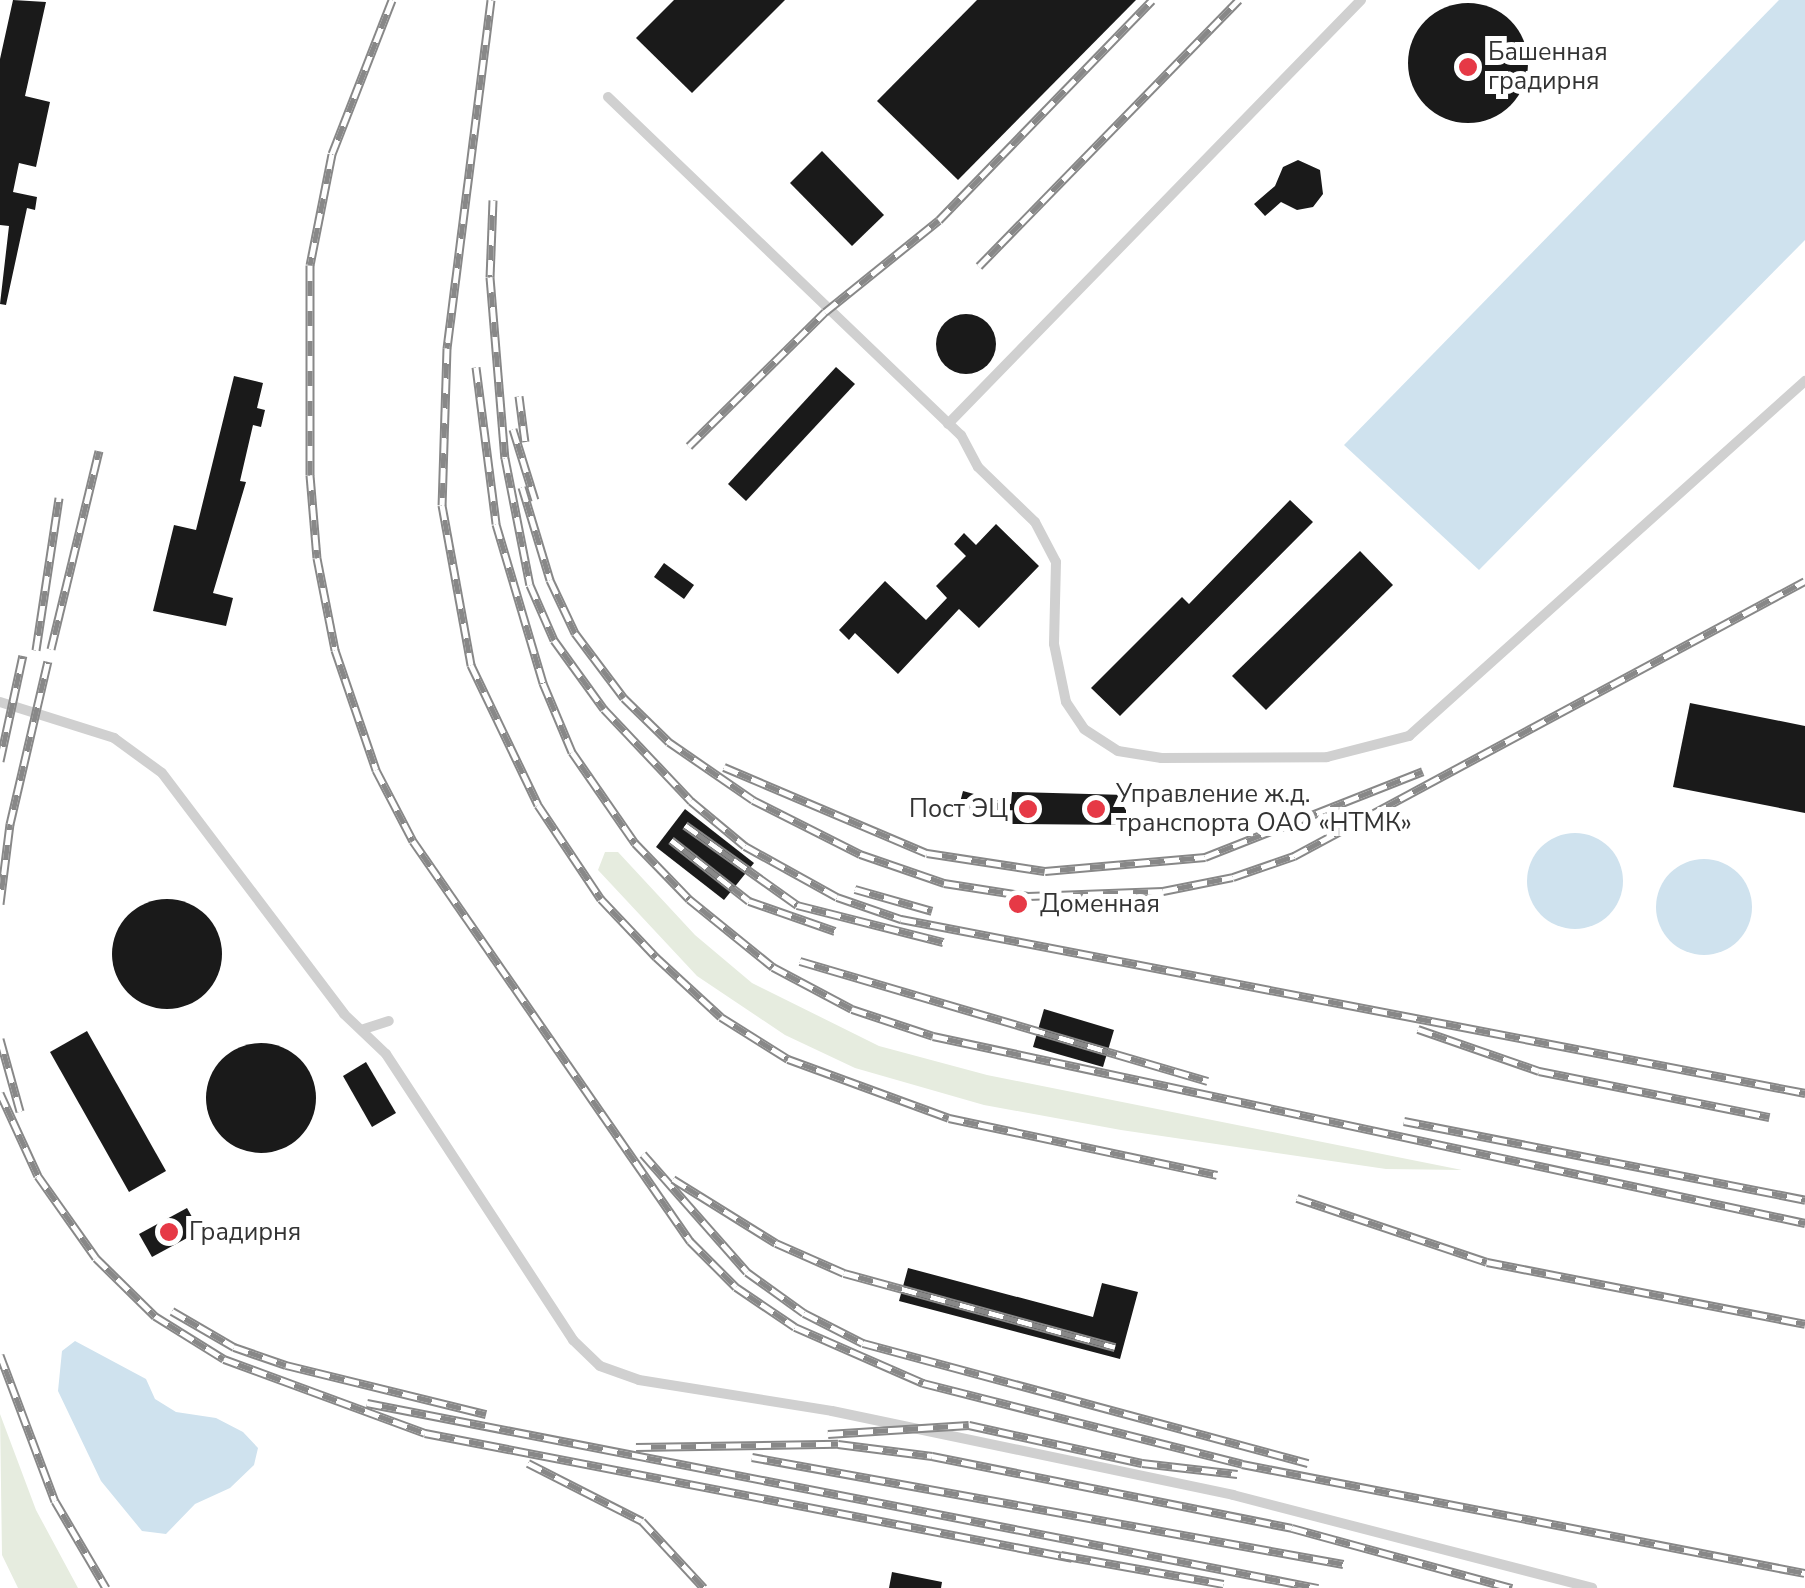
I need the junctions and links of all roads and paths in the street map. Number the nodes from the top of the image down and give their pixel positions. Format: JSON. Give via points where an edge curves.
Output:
{"nodes":[{"id":1,"x":1361,"y":0,"type":"edge"},
{"id":2,"x":608,"y":97,"type":"dead end"},
{"id":3,"x":1805,"y":381,"type":"edge"},
{"id":4,"x":948,"y":424,"type":"junction"},
{"id":5,"x":0,"y":702,"type":"edge"},
{"id":6,"x":389,"y":1020,"type":"dead end"},
{"id":7,"x":364,"y":1029,"type":"junction"},
{"id":8,"x":1592,"y":1588,"type":"edge"}],
"edges":[{"from":1,"to":4,"type":"lane"},
{"from":2,"to":4,"type":"lane"},
{"from":3,"to":4,"type":"lane","via":[[1433,719],[1387,746],[1326,757],[1160,758],[1118,750],[1084,729],[1066,702],[1056,667],[1051,544],[978,467]]},
{"from":5,"to":7,"type":"lane","via":[[91,729],[148,760],[344,1014]]},
{"from":6,"to":7,"type":"lane"},
{"from":7,"to":8,"type":"lane","via":[[573,1340],[617,1374],[1192,1486]]}]}
